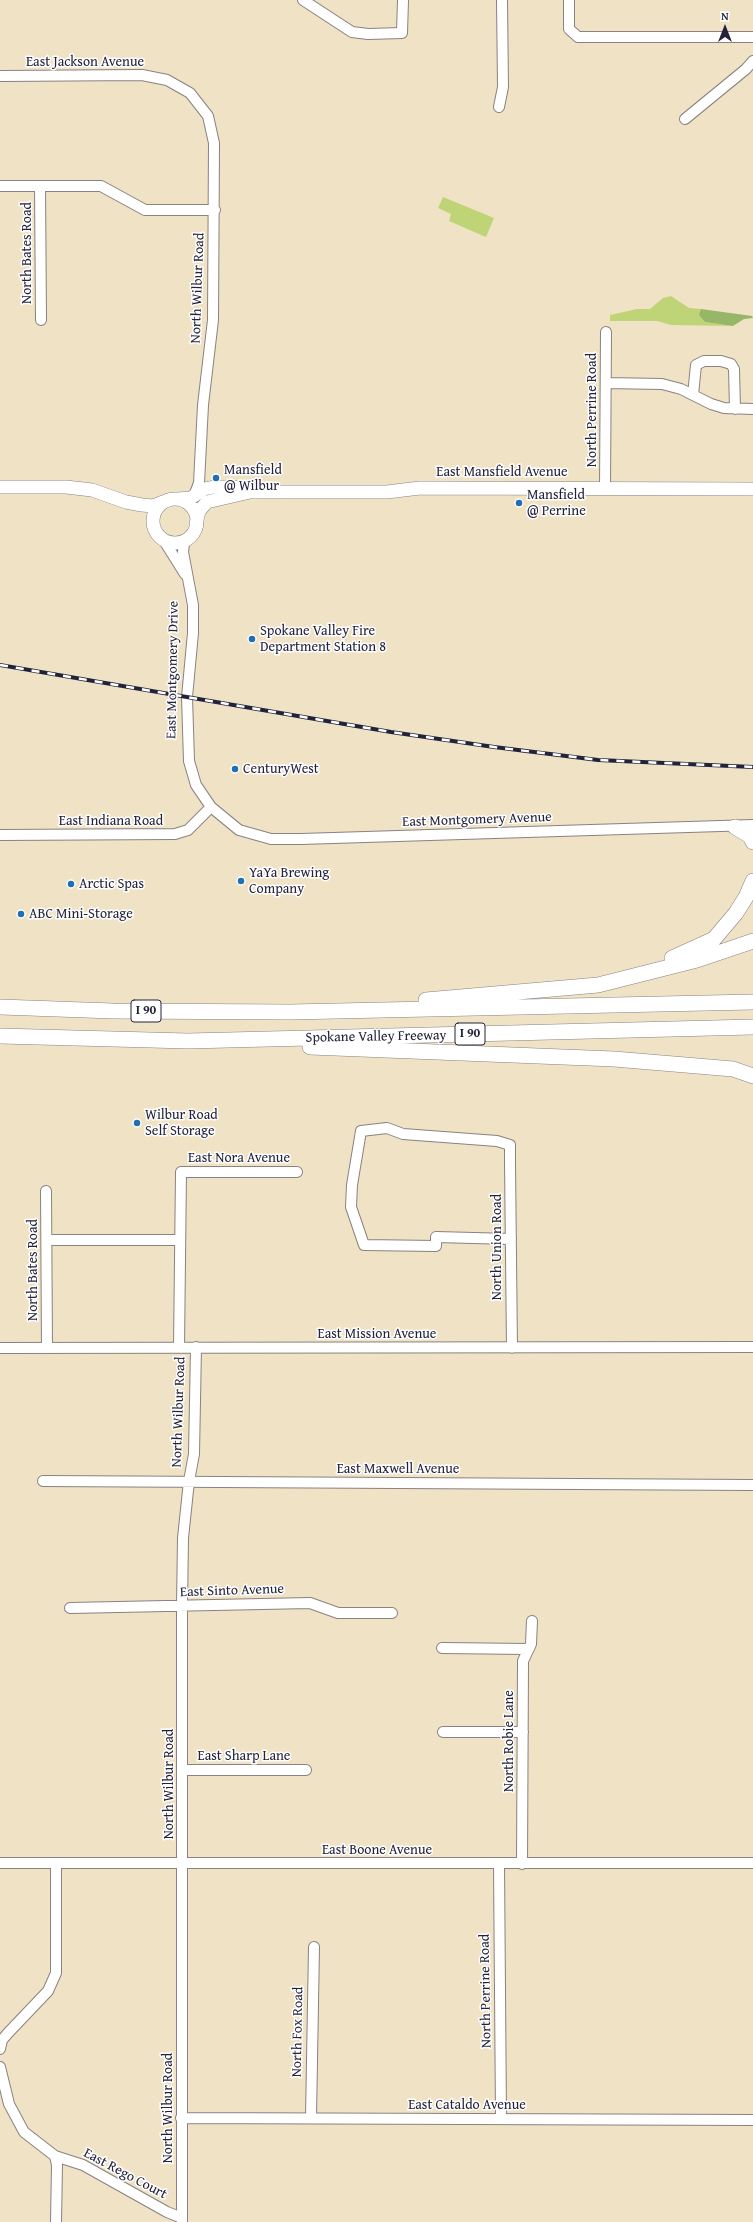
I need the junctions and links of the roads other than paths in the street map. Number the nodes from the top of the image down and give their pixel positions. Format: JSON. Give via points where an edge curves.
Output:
{"nodes":[{"id":1,"x":303,"y":0,"type":"edge"},
{"id":2,"x":403,"y":0,"type":"edge"},
{"id":3,"x":502,"y":0,"type":"edge"},
{"id":4,"x":569,"y":0,"type":"edge"},
{"id":5,"x":753,"y":37,"type":"edge"},
{"id":6,"x":753,"y":61,"type":"edge"},
{"id":7,"x":0,"y":76,"type":"edge"},
{"id":8,"x":190,"y":93,"type":"joint"},
{"id":9,"x":499,"y":107,"type":"dead end"},
{"id":10,"x":685,"y":119,"type":"dead end"},
{"id":11,"x":0,"y":186,"type":"edge"},
{"id":12,"x":40,"y":186,"type":"junction"},
{"id":13,"x":215,"y":210,"type":"junction"},
{"id":14,"x":41,"y":320,"type":"dead end"},
{"id":15,"x":606,"y":332,"type":"dead end"},
{"id":16,"x":606,"y":383,"type":"junction"},
{"id":17,"x":693,"y":395,"type":"junction"},
{"id":18,"x":734,"y":409,"type":"junction"},
{"id":19,"x":753,"y":409,"type":"edge"},
{"id":20,"x":199,"y":472,"type":"junction"},
{"id":21,"x":0,"y":487,"type":"edge"},
{"id":22,"x":208,"y":488,"type":"junction"},
{"id":23,"x":605,"y":488,"type":"junction"},
{"id":24,"x":753,"y":490,"type":"edge"},
{"id":25,"x":250,"y":492,"type":"junction"},
{"id":26,"x":191,"y":498,"type":"junction"},
{"id":27,"x":177,"y":499,"type":"junction"},
{"id":28,"x":126,"y":502,"type":"junction"},
{"id":29,"x":163,"y":502,"type":"junction"},
{"id":30,"x":196,"y":524,"type":"junction"},
{"id":31,"x":154,"y":528,"type":"junction"},
{"id":32,"x":190,"y":536,"type":"junction"},
{"id":33,"x":164,"y":539,"type":"junction"},
{"id":34,"x":186,"y":576,"type":"junction"},
{"id":35,"x":211,"y":808,"type":"junction"},
{"id":36,"x":753,"y":825,"type":"edge"},
{"id":37,"x":735,"y":827,"type":"junction"},
{"id":38,"x":0,"y":835,"type":"edge"},
{"id":39,"x":753,"y":842,"type":"edge"},
{"id":40,"x":753,"y":881,"type":"edge"},
{"id":41,"x":753,"y":941,"type":"edge"},
{"id":42,"x":598,"y":984,"type":"junction"},
{"id":43,"x":753,"y":1002,"type":"edge"},
{"id":44,"x":0,"y":1007,"type":"edge"},
{"id":45,"x":291,"y":1012,"type":"junction"},
{"id":46,"x":753,"y":1027,"type":"edge"},
{"id":47,"x":0,"y":1036,"type":"edge"},
{"id":48,"x":188,"y":1041,"type":"junction"},
{"id":49,"x":753,"y":1076,"type":"edge"},
{"id":50,"x":181,"y":1172,"type":"joint"},
{"id":51,"x":297,"y":1172,"type":"dead end"},
{"id":52,"x":46,"y":1191,"type":"dead end"},
{"id":53,"x":511,"y":1239,"type":"junction"},
{"id":54,"x":47,"y":1240,"type":"junction"},
{"id":55,"x":180,"y":1240,"type":"junction"},
{"id":56,"x":179,"y":1347,"type":"junction"},
{"id":57,"x":196,"y":1347,"type":"junction"},
{"id":58,"x":753,"y":1347,"type":"edge"},
{"id":59,"x":0,"y":1348,"type":"edge"},
{"id":60,"x":47,"y":1348,"type":"junction"},
{"id":61,"x":512,"y":1348,"type":"junction"},
{"id":62,"x":43,"y":1481,"type":"dead end"},
{"id":63,"x":189,"y":1481,"type":"junction"},
{"id":64,"x":753,"y":1485,"type":"edge"},
{"id":65,"x":182,"y":1606,"type":"junction"},
{"id":66,"x":70,"y":1608,"type":"dead end"},
{"id":67,"x":392,"y":1613,"type":"dead end"},
{"id":68,"x":532,"y":1620,"type":"dead end"},
{"id":69,"x":442,"y":1648,"type":"dead end"},
{"id":70,"x":529,"y":1650,"type":"junction"},
{"id":71,"x":443,"y":1732,"type":"dead end"},
{"id":72,"x":522,"y":1732,"type":"junction"},
{"id":73,"x":183,"y":1770,"type":"junction"},
{"id":74,"x":306,"y":1770,"type":"dead end"},
{"id":75,"x":0,"y":1863,"type":"edge"},
{"id":76,"x":183,"y":1863,"type":"junction"},
{"id":77,"x":753,"y":1863,"type":"edge"},
{"id":78,"x":56,"y":1864,"type":"junction"},
{"id":79,"x":499,"y":1864,"type":"junction"},
{"id":80,"x":522,"y":1864,"type":"junction"},
{"id":81,"x":314,"y":1947,"type":"dead end"},
{"id":82,"x":0,"y":2049,"type":"edge"},
{"id":83,"x":0,"y":2067,"type":"edge"},
{"id":84,"x":181,"y":2118,"type":"junction"},
{"id":85,"x":311,"y":2118,"type":"junction"},
{"id":86,"x":501,"y":2119,"type":"junction"},
{"id":87,"x":753,"y":2120,"type":"edge"},
{"id":88,"x":55,"y":2156,"type":"junction"},
{"id":89,"x":182,"y":2220,"type":"edge"},
{"id":90,"x":56,"y":2222,"type":"edge"}],
"edges":[{"from":1,"to":2,"type":"street","via":[[352,32],[368,34],[402,33]]},
{"from":3,"to":9,"type":"street","via":[[503,87]]},
{"from":4,"to":5,"type":"street","via":[[569,29],[578,37]]},
{"from":6,"to":10,"type":"street"},
{"from":7,"to":8,"type":"street","name":"East Jackson Avenue","via":[[142,75],[167,80]]},
{"from":8,"to":13,"type":"street","name":"North Wilbur Road","via":[[208,116],[214,143]]},
{"from":11,"to":12,"type":"street"},
{"from":12,"to":13,"type":"street","via":[[101,186],[145,210]]},
{"from":12,"to":14,"type":"street","name":"North Bates Road"},
{"from":13,"to":20,"type":"street","name":"North Wilbur Road","via":[[213,320],[203,405]]},
{"from":15,"to":16,"type":"street","name":"North Perrine Road"},
{"from":16,"to":17,"type":"street","via":[[662,384]]},
{"from":16,"to":23,"type":"street","name":"North Perrine Road"},
{"from":17,"to":18,"type":"street","via":[[711,404]]},
{"from":17,"to":18,"type":"street","via":[[696,365],[704,361],[731,364],[734,369]]},
{"from":18,"to":19,"type":"street"},
{"from":20,"to":22,"type":"street"},
{"from":20,"to":26,"type":"street","name":"North Wilbur Road","via":[[198,489]]},
{"from":21,"to":28,"type":"main road","via":[[66,487],[92,490]]},
{"from":22,"to":25,"type":"main road","name":"East Mansfield Avenue","via":[[234,487]]},
{"from":22,"to":26,"type":"main road","name":"East Mansfield Avenue"},
{"from":23,"to":24,"type":"main road","name":"East Mansfield Avenue"},
{"from":23,"to":25,"type":"main road","name":"East Mansfield Avenue","via":[[420,488],[388,492]]},
{"from":25,"to":30,"type":"main road","name":"East Mansfield Avenue","via":[[207,502],[199,510]]},
{"from":26,"to":27,"type":"main road","name":"East Mansfield Avenue"},
{"from":27,"to":29,"type":"main road"},
{"from":27,"to":30,"type":"main road","via":[[194,510]]},
{"from":28,"to":29,"type":"main road","via":[[148,506]]},
{"from":28,"to":31,"type":"main road"},
{"from":29,"to":31,"type":"main road","via":[[154,514]]},
{"from":30,"to":32,"type":"main road"},
{"from":31,"to":33,"type":"main road"},
{"from":32,"to":33,"type":"main road","via":[[178,542]]},
{"from":32,"to":34,"type":"street","name":"East Montgomery Drive","via":[[184,544],[183,552]]},
{"from":33,"to":34,"type":"street","name":"East Montgomery Drive"},
{"from":34,"to":35,"type":"street","name":"East Montgomery Drive","via":[[192,600],[193,619],[187,697],[189,760],[196,785]]},
{"from":35,"to":37,"type":"street","name":"East Montgomery Avenue","via":[[239,830],[271,839]]},
{"from":35,"to":38,"type":"street","name":"East Indiana Road","via":[[193,826],[175,834]]},
{"from":36,"to":37,"type":"street","name":"East Montgomery Avenue"},
{"from":37,"to":39,"type":"highway","via":[[750,836]]},
{"from":40,"to":42,"type":"highway","via":[[736,913],[714,939],[683,955]]},
{"from":41,"to":42,"type":"highway","via":[[697,960]]},
{"from":42,"to":45,"type":"highway"},
{"from":43,"to":45,"type":"highway","name":"Spokane Valley Freeway","number":"I 90"},
{"from":44,"to":45,"type":"highway","name":"Spokane Valley Freeway","number":"I 90","via":[[113,1011]]},
{"from":46,"to":48,"type":"highway","name":"Spokane Valley Freeway","number":"I 90"},
{"from":47,"to":48,"type":"highway","name":"Spokane Valley Freeway","number":"I 90"},
{"from":48,"to":49,"type":"highway","via":[[614,1059],[733,1070]]},
{"from":50,"to":51,"type":"street","name":"East Nora Avenue"},
{"from":50,"to":55,"type":"street","name":"North Wilbur Road"},
{"from":52,"to":54,"type":"street","name":"North Bates Road"},
{"from":53,"to":53,"type":"street","name":"North Union Road","via":[[510,1145],[497,1141],[403,1134],[387,1128],[361,1131],[351,1207],[364,1245],[436,1246],[436,1237]]},
{"from":53,"to":61,"type":"street","name":"North Union Road"},
{"from":54,"to":55,"type":"street"},
{"from":54,"to":60,"type":"street","name":"North Bates Road"},
{"from":55,"to":56,"type":"street","name":"North Wilbur Road"},
{"from":56,"to":57,"type":"street","name":"East Mission Avenue"},
{"from":56,"to":60,"type":"street","name":"East Mission Avenue"},
{"from":57,"to":61,"type":"street","name":"East Mission Avenue"},
{"from":57,"to":63,"type":"street","name":"North Wilbur Road","via":[[194,1454]]},
{"from":58,"to":61,"type":"street","name":"East Mission Avenue"},
{"from":59,"to":60,"type":"street","name":"East Mission Avenue"},
{"from":62,"to":63,"type":"street","name":"East Maxwell Avenue"},
{"from":63,"to":64,"type":"street","name":"East Maxwell Avenue"},
{"from":63,"to":65,"type":"street","name":"North Wilbur Road","via":[[183,1538]]},
{"from":65,"to":66,"type":"street","name":"East Sinto Avenue"},
{"from":65,"to":67,"type":"street","name":"East Sinto Avenue","via":[[310,1603],[338,1613]]},
{"from":65,"to":73,"type":"street","name":"North Wilbur Road"},
{"from":68,"to":70,"type":"street","name":"North Robie Lane"},
{"from":69,"to":70,"type":"street"},
{"from":70,"to":72,"type":"street","name":"North Robie Lane","via":[[523,1661]]},
{"from":71,"to":72,"type":"street"},
{"from":72,"to":80,"type":"street","name":"North Robie Lane"},
{"from":73,"to":74,"type":"street","name":"East Sharp Lane"},
{"from":73,"to":76,"type":"street","name":"North Wilbur Road"},
{"from":75,"to":78,"type":"street","name":"East Boone Avenue"},
{"from":76,"to":78,"type":"street","name":"East Boone Avenue"},
{"from":76,"to":79,"type":"street","name":"East Boone Avenue"},
{"from":76,"to":84,"type":"street","name":"North Wilbur Road"},
{"from":77,"to":80,"type":"street","name":"East Boone Avenue"},
{"from":78,"to":82,"type":"street","via":[[55,1978],[48,1991],[2,2040]]},
{"from":79,"to":80,"type":"street","name":"East Boone Avenue"},
{"from":79,"to":86,"type":"street","name":"North Perrine Road"},
{"from":81,"to":85,"type":"street","name":"North Fox Road"},
{"from":83,"to":88,"type":"street","via":[[9,2104],[24,2132]]},
{"from":84,"to":85,"type":"street","name":"East Cataldo Avenue"},
{"from":84,"to":89,"type":"street","name":"North Wilbur Road"},
{"from":85,"to":86,"type":"street","name":"East Cataldo Avenue"},
{"from":86,"to":87,"type":"street","name":"East Cataldo Avenue"},
{"from":88,"to":89,"type":"street","name":"East Rego Court","via":[[83,2165]]},
{"from":88,"to":90,"type":"street"}]}
